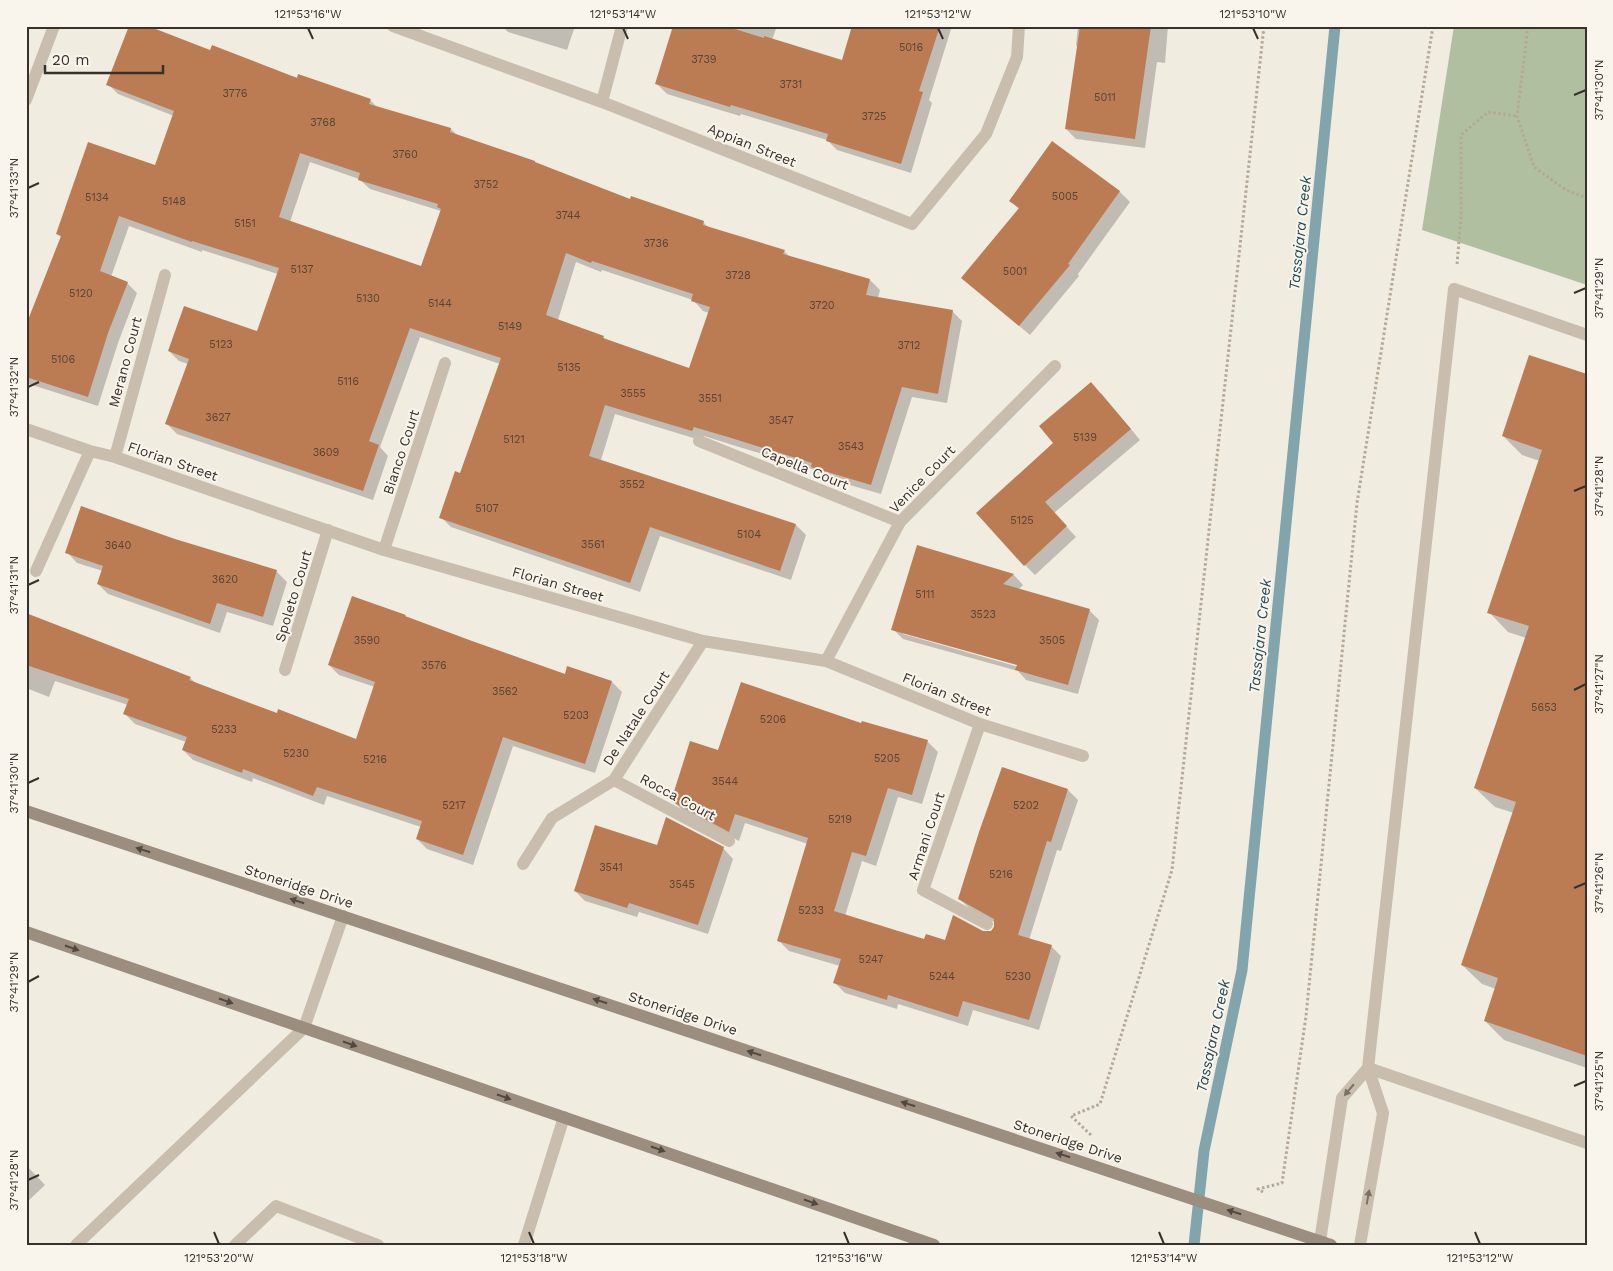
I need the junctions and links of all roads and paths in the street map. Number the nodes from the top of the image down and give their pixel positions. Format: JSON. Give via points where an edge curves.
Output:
{"nodes":[{"id":1,"x":54,"y":26,"type":"edge"},
{"id":2,"x":393,"y":26,"type":"edge"},
{"id":3,"x":622,"y":26,"type":"edge"},
{"id":4,"x":1019,"y":26,"type":"edge"},
{"id":5,"x":1264,"y":26,"type":"edge"},
{"id":6,"x":1433,"y":26,"type":"edge"},
{"id":7,"x":1528,"y":26,"type":"edge"},
{"id":8,"x":26,"y":100,"type":"edge"},
{"id":9,"x":602,"y":102,"type":"junction"},
{"id":10,"x":1518,"y":116,"type":"junction"},
{"id":11,"x":1587,"y":198,"type":"edge"},
{"id":12,"x":164,"y":275,"type":"dead end"},
{"id":13,"x":1454,"y":289,"type":"junction"},
{"id":14,"x":1587,"y":335,"type":"edge"},
{"id":15,"x":445,"y":363,"type":"dead end"},
{"id":16,"x":1055,"y":366,"type":"dead end"},
{"id":17,"x":26,"y":429,"type":"edge"},
{"id":18,"x":699,"y":441,"type":"dead end"},
{"id":19,"x":90,"y":451,"type":"junction"},
{"id":20,"x":115,"y":457,"type":"junction"},
{"id":21,"x":900,"y":522,"type":"junction"},
{"id":22,"x":328,"y":530,"type":"junction"},
{"id":23,"x":384,"y":550,"type":"junction"},
{"id":24,"x":36,"y":572,"type":"dead end"},
{"id":25,"x":703,"y":641,"type":"junction"},
{"id":26,"x":826,"y":661,"type":"junction"},
{"id":27,"x":286,"y":670,"type":"dead end"},
{"id":28,"x":980,"y":724,"type":"junction"},
{"id":29,"x":1082,"y":756,"type":"dead end"},
{"id":30,"x":614,"y":780,"type":"junction"},
{"id":31,"x":26,"y":811,"type":"edge"},
{"id":32,"x":729,"y":841,"type":"dead end"},
{"id":33,"x":523,"y":864,"type":"dead end"},
{"id":34,"x":344,"y":916,"type":"junction"},
{"id":35,"x":987,"y":924,"type":"dead end"},
{"id":36,"x":26,"y":932,"type":"edge"},
{"id":37,"x":304,"y":1028,"type":"junction"},
{"id":38,"x":1368,"y":1068,"type":"junction"},
{"id":39,"x":564,"y":1117,"type":"junction"},
{"id":40,"x":1587,"y":1143,"type":"edge"},
{"id":41,"x":1091,"y":1164,"type":"junction"},
{"id":42,"x":1280,"y":1228,"type":"junction"},
{"id":43,"x":1325,"y":1243,"type":"edge"},
{"id":44,"x":76,"y":1245,"type":"edge"},
{"id":45,"x":235,"y":1245,"type":"edge"},
{"id":46,"x":378,"y":1245,"type":"edge"},
{"id":47,"x":524,"y":1245,"type":"edge"},
{"id":48,"x":934,"y":1245,"type":"edge"},
{"id":49,"x":1360,"y":1245,"type":"edge"}],
"edges":[{"from":1,"to":8,"type":"street"},
{"from":2,"to":9,"type":"street","name":"Appian Street"},
{"from":3,"to":9,"type":"street"},
{"from":4,"to":9,"type":"street","name":"Appian Street","via":[[1017,57],[986,134],[912,224]]},
{"from":5,"to":41,"type":"path","via":[[1172,870],[1100,1104],[1071,1116],[1094,1137]]},
{"from":6,"to":42,"type":"path","via":[[1357,503],[1306,1016],[1282,1183],[1258,1189],[1280,1205]]},
{"from":7,"to":10,"type":"path"},
{"from":10,"to":11,"type":"path","via":[[1534,167],[1566,190]]},
{"from":10,"to":13,"type":"path","via":[[1488,112],[1461,135],[1461,218]]},
{"from":12,"to":20,"type":"street","name":"Merano Court"},
{"from":13,"to":14,"type":"street"},
{"from":13,"to":38,"type":"street"},
{"from":15,"to":23,"type":"street","name":"Bianco Court"},
{"from":16,"to":21,"type":"street","name":"Venice Court"},
{"from":17,"to":19,"type":"street","name":"Florian Street"},
{"from":18,"to":21,"type":"street","name":"Capella Court"},
{"from":19,"to":20,"type":"street","name":"Florian Street"},
{"from":19,"to":24,"type":"street"},
{"from":20,"to":22,"type":"street","name":"Florian Street"},
{"from":21,"to":26,"type":"street","name":"Venice Court"},
{"from":22,"to":23,"type":"street","name":"Florian Street"},
{"from":22,"to":27,"type":"street","name":"Spoleto Court"},
{"from":23,"to":25,"type":"street","name":"Florian Street"},
{"from":25,"to":26,"type":"street","name":"Florian Street"},
{"from":25,"to":30,"type":"street","name":"De Natale Court"},
{"from":26,"to":28,"type":"street","name":"Florian Street"},
{"from":28,"to":29,"type":"street","name":"Florian Street"},
{"from":28,"to":35,"type":"street","name":"Armani Court","via":[[923,890]]},
{"from":30,"to":32,"type":"street","name":"Rocca Court"},
{"from":30,"to":33,"type":"street","name":"De Natale Court","via":[[552,818]]},
{"from":34,"to":31,"type":"main road","name":"Stoneridge Drive","one_way":true},
{"from":34,"to":37,"type":"street"},
{"from":41,"to":34,"type":"main road","name":"Stoneridge Drive","one_way":true},
{"from":36,"to":37,"type":"main road","one_way":true},
{"from":37,"to":39,"type":"main road","one_way":true},
{"from":37,"to":44,"type":"street"},
{"from":38,"to":40,"type":"street"},
{"from":38,"to":43,"type":"street","one_way":true,"via":[[1342,1098]]},
{"from":49,"to":38,"type":"street","one_way":true,"via":[[1383,1113]]},
{"from":39,"to":47,"type":"street"},
{"from":39,"to":48,"type":"main road","one_way":true},
{"from":42,"to":41,"type":"main road","name":"Stoneridge Drive","one_way":true},
{"from":42,"to":43,"type":"main road","name":"Stoneridge Drive"},
{"from":45,"to":46,"type":"street","via":[[276,1206]]}]}
